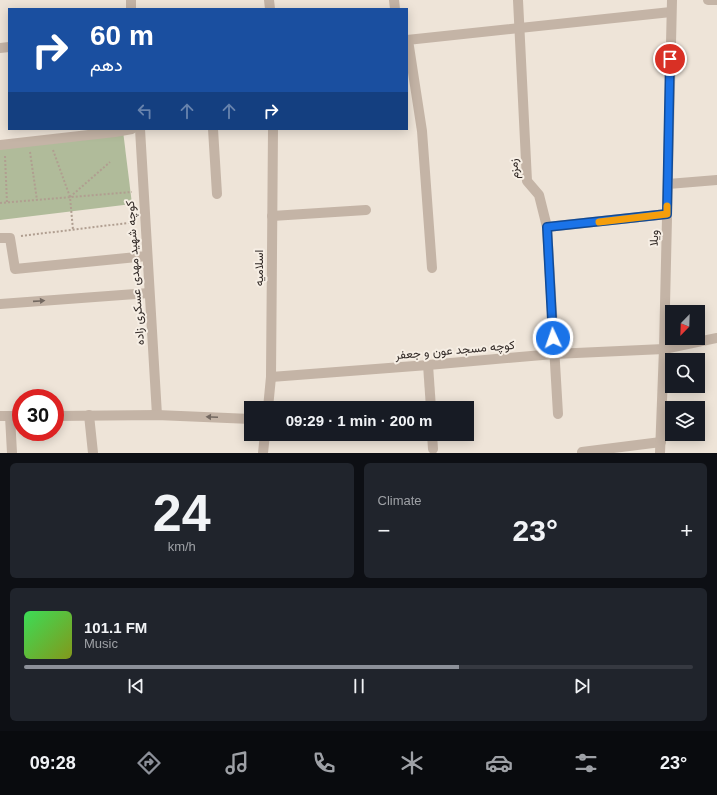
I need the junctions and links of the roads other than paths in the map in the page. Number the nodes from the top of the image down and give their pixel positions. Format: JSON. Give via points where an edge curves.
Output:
{"nodes":[{"id":1,"x":518,"y":0,"type":"edge"},
{"id":2,"x":672,"y":0,"type":"edge"},
{"id":3,"x":708,"y":0,"type":"edge"},
{"id":4,"x":717,"y":0,"type":"edge"},
{"id":5,"x":671,"y":12,"type":"junction"},
{"id":6,"x":520,"y":28,"type":"junction"},
{"id":7,"x":408,"y":40,"type":"edge"},
{"id":8,"x":408,"y":46,"type":"edge"},
{"id":9,"x":125,"y":130,"type":"edge"},
{"id":10,"x":140,"y":130,"type":"edge"},
{"id":11,"x":213,"y":130,"type":"edge"},
{"id":12,"x":273,"y":130,"type":"edge"},
{"id":13,"x":2,"y":145,"type":"edge"},
{"id":14,"x":717,"y":180,"type":"edge"},
{"id":15,"x":668,"y":184,"type":"junction"},
{"id":16,"x":217,"y":194,"type":"dead end"},
{"id":17,"x":366,"y":210,"type":"dead end"},
{"id":18,"x":667,"y":214,"type":"junction"},
{"id":19,"x":272,"y":216,"type":"junction"},
{"id":20,"x":547,"y":227,"type":"junction"},
{"id":21,"x":5,"y":238,"type":"edge"},
{"id":22,"x":147,"y":256,"type":"junction"},
{"id":23,"x":432,"y":268,"type":"dead end"},
{"id":24,"x":149,"y":294,"type":"junction"},
{"id":25,"x":0,"y":304,"type":"edge"},
{"id":26,"x":717,"y":338,"type":"edge"},
{"id":27,"x":664,"y":349,"type":"junction"},
{"id":28,"x":554,"y":354,"type":"junction"},
{"id":29,"x":428,"y":365,"type":"junction"},
{"id":30,"x":271,"y":377,"type":"junction"},
{"id":31,"x":269,"y":401,"type":"edge"},
{"id":32,"x":431,"y":401,"type":"edge"},
{"id":33,"x":558,"y":414,"type":"dead end"},
{"id":34,"x":89,"y":415,"type":"junction"},
{"id":35,"x":157,"y":415,"type":"junction"},
{"id":36,"x":5,"y":416,"type":"edge"},
{"id":37,"x":64,"y":416,"type":"edge"},
{"id":38,"x":244,"y":419,"type":"edge"},
{"id":39,"x":264,"y":441,"type":"edge"},
{"id":40,"x":432,"y":441,"type":"edge"},
{"id":41,"x":660,"y":442,"type":"junction"},
{"id":42,"x":433,"y":449,"type":"dead end"},
{"id":43,"x":582,"y":452,"type":"dead end"},
{"id":44,"x":12,"y":453,"type":"edge"},
{"id":45,"x":93,"y":453,"type":"edge"},
{"id":46,"x":263,"y":453,"type":"edge"},
{"id":47,"x":660,"y":453,"type":"edge"}],
"edges":[{"from":1,"to":6,"type":"street","name":"زمزم"},
{"from":2,"to":5,"type":"street","name":"ویلا"},
{"from":3,"to":4,"type":"street"},
{"from":5,"to":6,"type":"street"},
{"from":5,"to":15,"type":"street","name":"ویلا"},
{"from":6,"to":7,"type":"street"},
{"from":6,"to":20,"type":"street","name":"زمزم","via":[[527,181],[539,195]]},
{"from":8,"to":23,"type":"street","via":[[422,130]]},
{"from":9,"to":13,"type":"street"},
{"from":10,"to":22,"type":"street","name":"کوچه شهید مهدی عسکری زاده"},
{"from":11,"to":16,"type":"street"},
{"from":12,"to":19,"type":"street","name":"اسلامیه"},
{"from":14,"to":15,"type":"street"},
{"from":15,"to":18,"type":"street","name":"ویلا"},
{"from":17,"to":19,"type":"street"},
{"from":18,"to":20,"type":"street"},
{"from":18,"to":27,"type":"street","name":"ویلا"},
{"from":19,"to":30,"type":"street","name":"اسلامیه"},
{"from":20,"to":28,"type":"street","name":"زمزم"},
{"from":21,"to":22,"type":"street","via":[[15,269]]},
{"from":22,"to":24,"type":"street","name":"کوچه شهید مهدی عسکری زاده"},
{"from":25,"to":24,"type":"street","one_way":true},
{"from":24,"to":35,"type":"street","name":"کوچه شهید مهدی عسکری زاده"},
{"from":26,"to":27,"type":"street","name":"کوچه مسجد عون و جعفر"},
{"from":27,"to":28,"type":"street","name":"کوچه مسجد عون و جعفر"},
{"from":27,"to":41,"type":"street","name":"ویلا"},
{"from":28,"to":29,"type":"street","name":"کوچه مسجد عون و جعفر"},
{"from":28,"to":33,"type":"street","name":"زمزم"},
{"from":29,"to":30,"type":"street","name":"کوچه مسجد عون و جعفر"},
{"from":29,"to":32,"type":"street"},
{"from":30,"to":31,"type":"street","name":"اسلامیه"},
{"from":34,"to":35,"type":"street"},
{"from":34,"to":37,"type":"street"},
{"from":34,"to":45,"type":"street"},
{"from":38,"to":35,"type":"street","one_way":true},
{"from":36,"to":44,"type":"street"},
{"from":39,"to":46,"type":"street"},
{"from":40,"to":42,"type":"street"},
{"from":41,"to":43,"type":"street"},
{"from":41,"to":47,"type":"street","name":"ویلا"}]}
